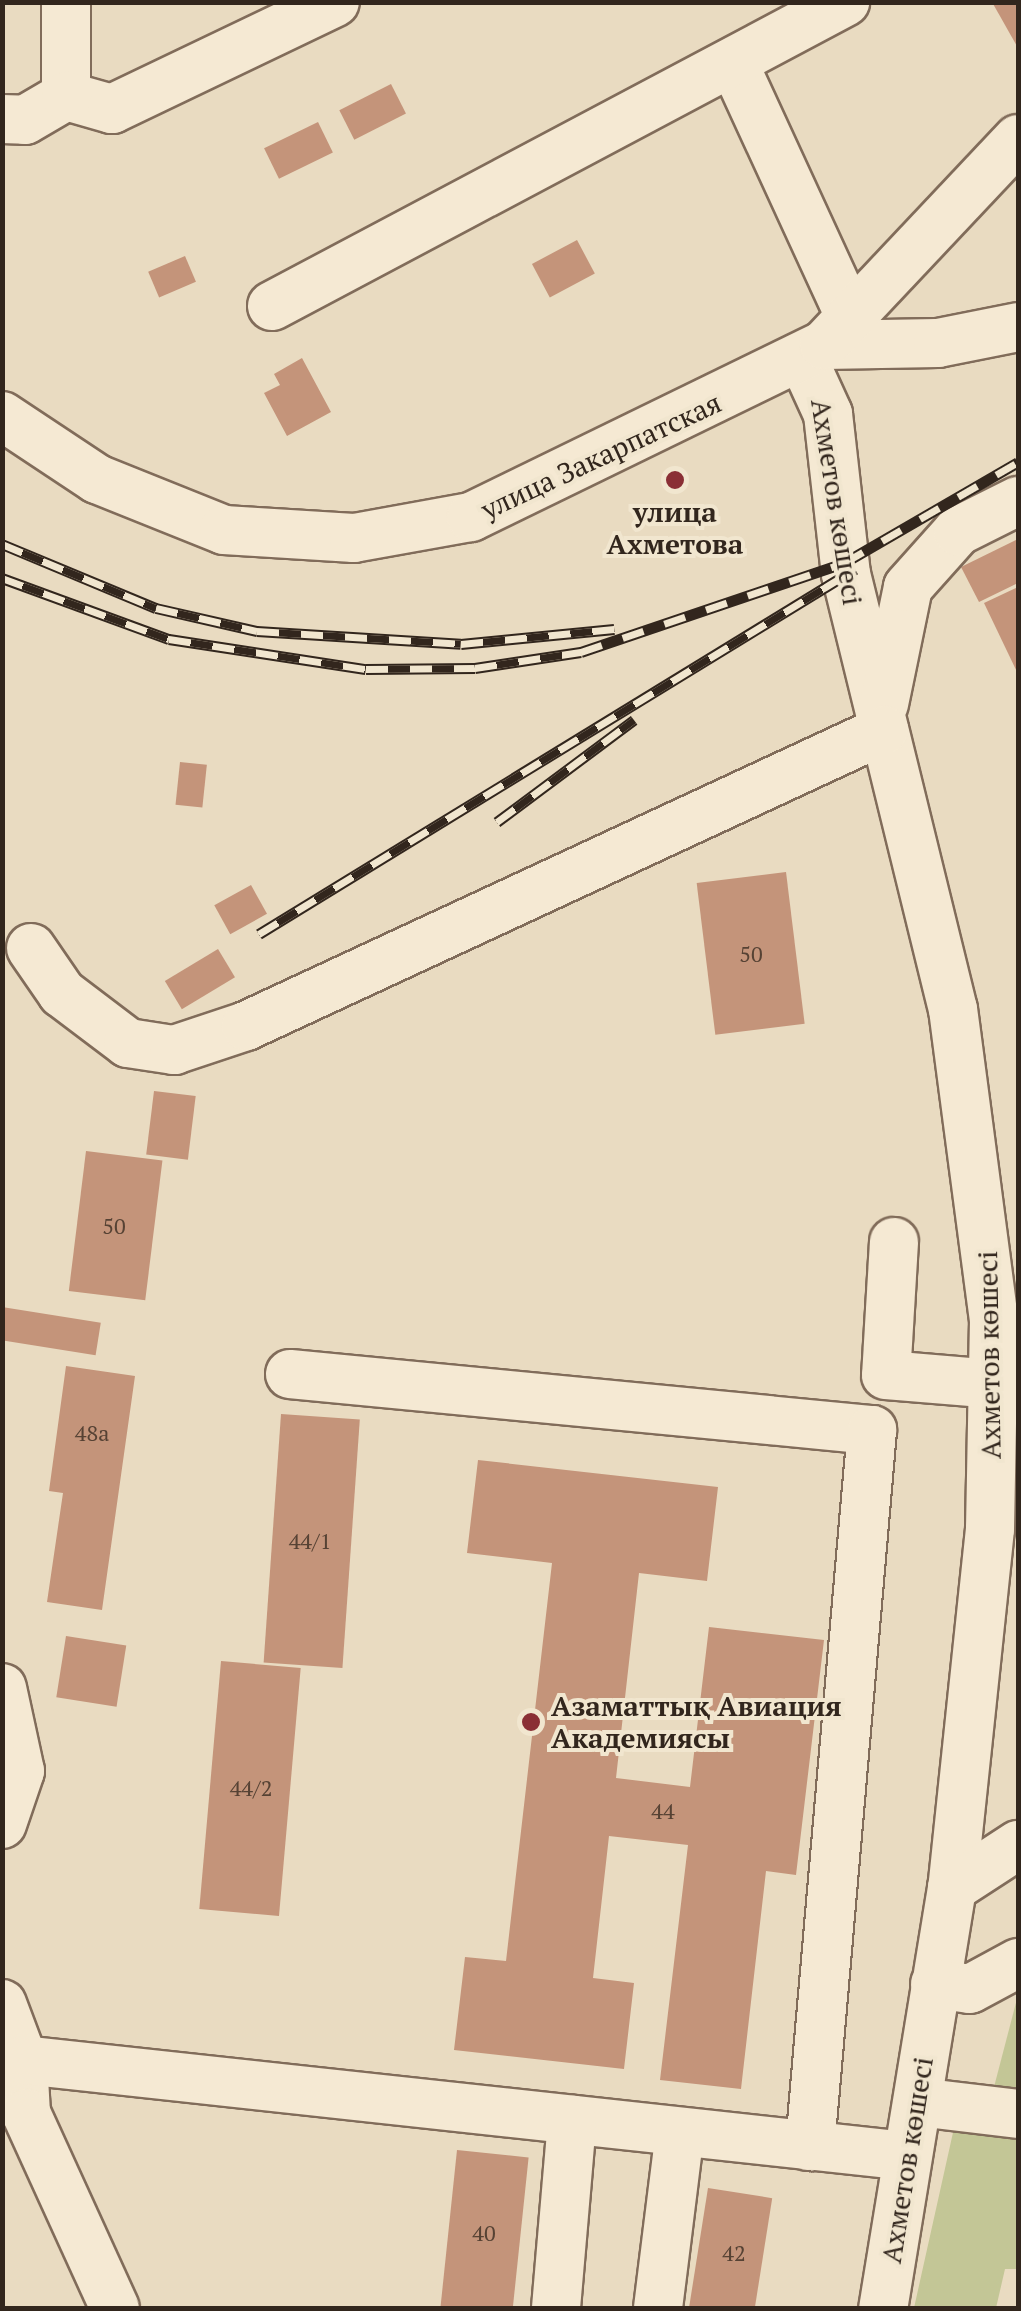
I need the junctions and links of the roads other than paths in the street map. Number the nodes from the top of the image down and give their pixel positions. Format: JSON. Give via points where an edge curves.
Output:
{"nodes":[{"id":1,"x":66,"y":2,"type":"edge"},
{"id":2,"x":335,"y":2,"type":"edge"},
{"id":3,"x":845,"y":2,"type":"edge"},
{"id":4,"x":733,"y":62,"type":"junction"},
{"id":5,"x":66,"y":96,"type":"junction"},
{"id":6,"x":2,"y":120,"type":"edge"},
{"id":7,"x":1018,"y":139,"type":"edge"},
{"id":8,"x":272,"y":306,"type":"dead end"},
{"id":9,"x":1018,"y":327,"type":"edge"},
{"id":10,"x":826,"y":340,"type":"junction"},
{"id":11,"x":2,"y":416,"type":"edge"},
{"id":12,"x":1018,"y":501,"type":"edge"},
{"id":13,"x":882,"y":723,"type":"junction"},
{"id":14,"x":32,"y":948,"type":"dead end"},
{"id":15,"x":894,"y":1242,"type":"dead end"},
{"id":16,"x":1006,"y":1319,"type":"edge"},
{"id":17,"x":290,"y":1374,"type":"dead end"},
{"id":18,"x":993,"y":1384,"type":"junction"},
{"id":19,"x":1001,"y":1591,"type":"edge"},
{"id":20,"x":2,"y":1688,"type":"edge"},
{"id":21,"x":2,"y":1824,"type":"edge"},
{"id":22,"x":1018,"y":1845,"type":"edge"},
{"id":23,"x":952,"y":1888,"type":"junction"},
{"id":24,"x":1018,"y":1963,"type":"edge"},
{"id":25,"x":935,"y":1984,"type":"junction"},
{"id":26,"x":2,"y":2004,"type":"edge"},
{"id":27,"x":22,"y":2060,"type":"junction"},
{"id":28,"x":918,"y":2102,"type":"junction"},
{"id":29,"x":1018,"y":2114,"type":"edge"},
{"id":30,"x":572,"y":2120,"type":"junction"},
{"id":31,"x":680,"y":2132,"type":"junction"},
{"id":32,"x":810,"y":2146,"type":"junction"},
{"id":33,"x":21,"y":2152,"type":"edge"},
{"id":34,"x":908,"y":2156,"type":"junction"},
{"id":35,"x":114,"y":2308,"type":"edge"},
{"id":36,"x":556,"y":2308,"type":"edge"},
{"id":37,"x":658,"y":2308,"type":"edge"},
{"id":38,"x":883,"y":2308,"type":"edge"}],
"edges":[{"from":1,"to":5,"type":"street"},
{"from":2,"to":5,"type":"street","via":[[112,109]]},
{"from":3,"to":4,"type":"street"},
{"from":4,"to":8,"type":"street"},
{"from":4,"to":10,"type":"street","name":"Ахметов көшесі"},
{"from":5,"to":6,"type":"street","via":[[25,120]]},
{"from":7,"to":10,"type":"street"},
{"from":9,"to":10,"type":"street","via":[[938,343]]},
{"from":10,"to":11,"type":"street","name":"улица Закарпатская","via":[[523,497],[415,531],[354,538],[224,530],[166,511],[97,479]]},
{"from":10,"to":13,"type":"street","name":"Ахметов көшесі","via":[[846,574]]},
{"from":12,"to":13,"type":"street","via":[[958,531],[908,587]]},
{"from":13,"to":14,"type":"street","via":[[246,1026],[174,1050],[128,1043],[62,993]]},
{"from":13,"to":16,"type":"street","name":"Ахметов көшесі","via":[[953,1009]]},
{"from":15,"to":18,"type":"street","via":[[886,1375]]},
{"from":16,"to":18,"type":"street","name":"Ахметов көшесі"},
{"from":17,"to":32,"type":"street","via":[[872,1430]]},
{"from":18,"to":19,"type":"street","name":"Ахметов көшесі"},
{"from":19,"to":23,"type":"street","name":"Ахметов көшесі"},
{"from":20,"to":21,"type":"street","via":[[20,1772]]},
{"from":22,"to":23,"type":"street"},
{"from":23,"to":25,"type":"street","name":"Ахметов көшесі"},
{"from":24,"to":25,"type":"street","via":[[970,1989]]},
{"from":25,"to":28,"type":"street","name":"Ахметов көшесі"},
{"from":26,"to":27,"type":"street"},
{"from":27,"to":30,"type":"street"},
{"from":27,"to":33,"type":"street"},
{"from":28,"to":29,"type":"street"},
{"from":28,"to":34,"type":"street","name":"Ахметов көшесі"},
{"from":30,"to":31,"type":"street"},
{"from":30,"to":36,"type":"street"},
{"from":31,"to":32,"type":"street"},
{"from":31,"to":37,"type":"street"},
{"from":32,"to":34,"type":"street"},
{"from":33,"to":35,"type":"street"},
{"from":34,"to":38,"type":"street","name":"Ахметов көшесі"}]}
